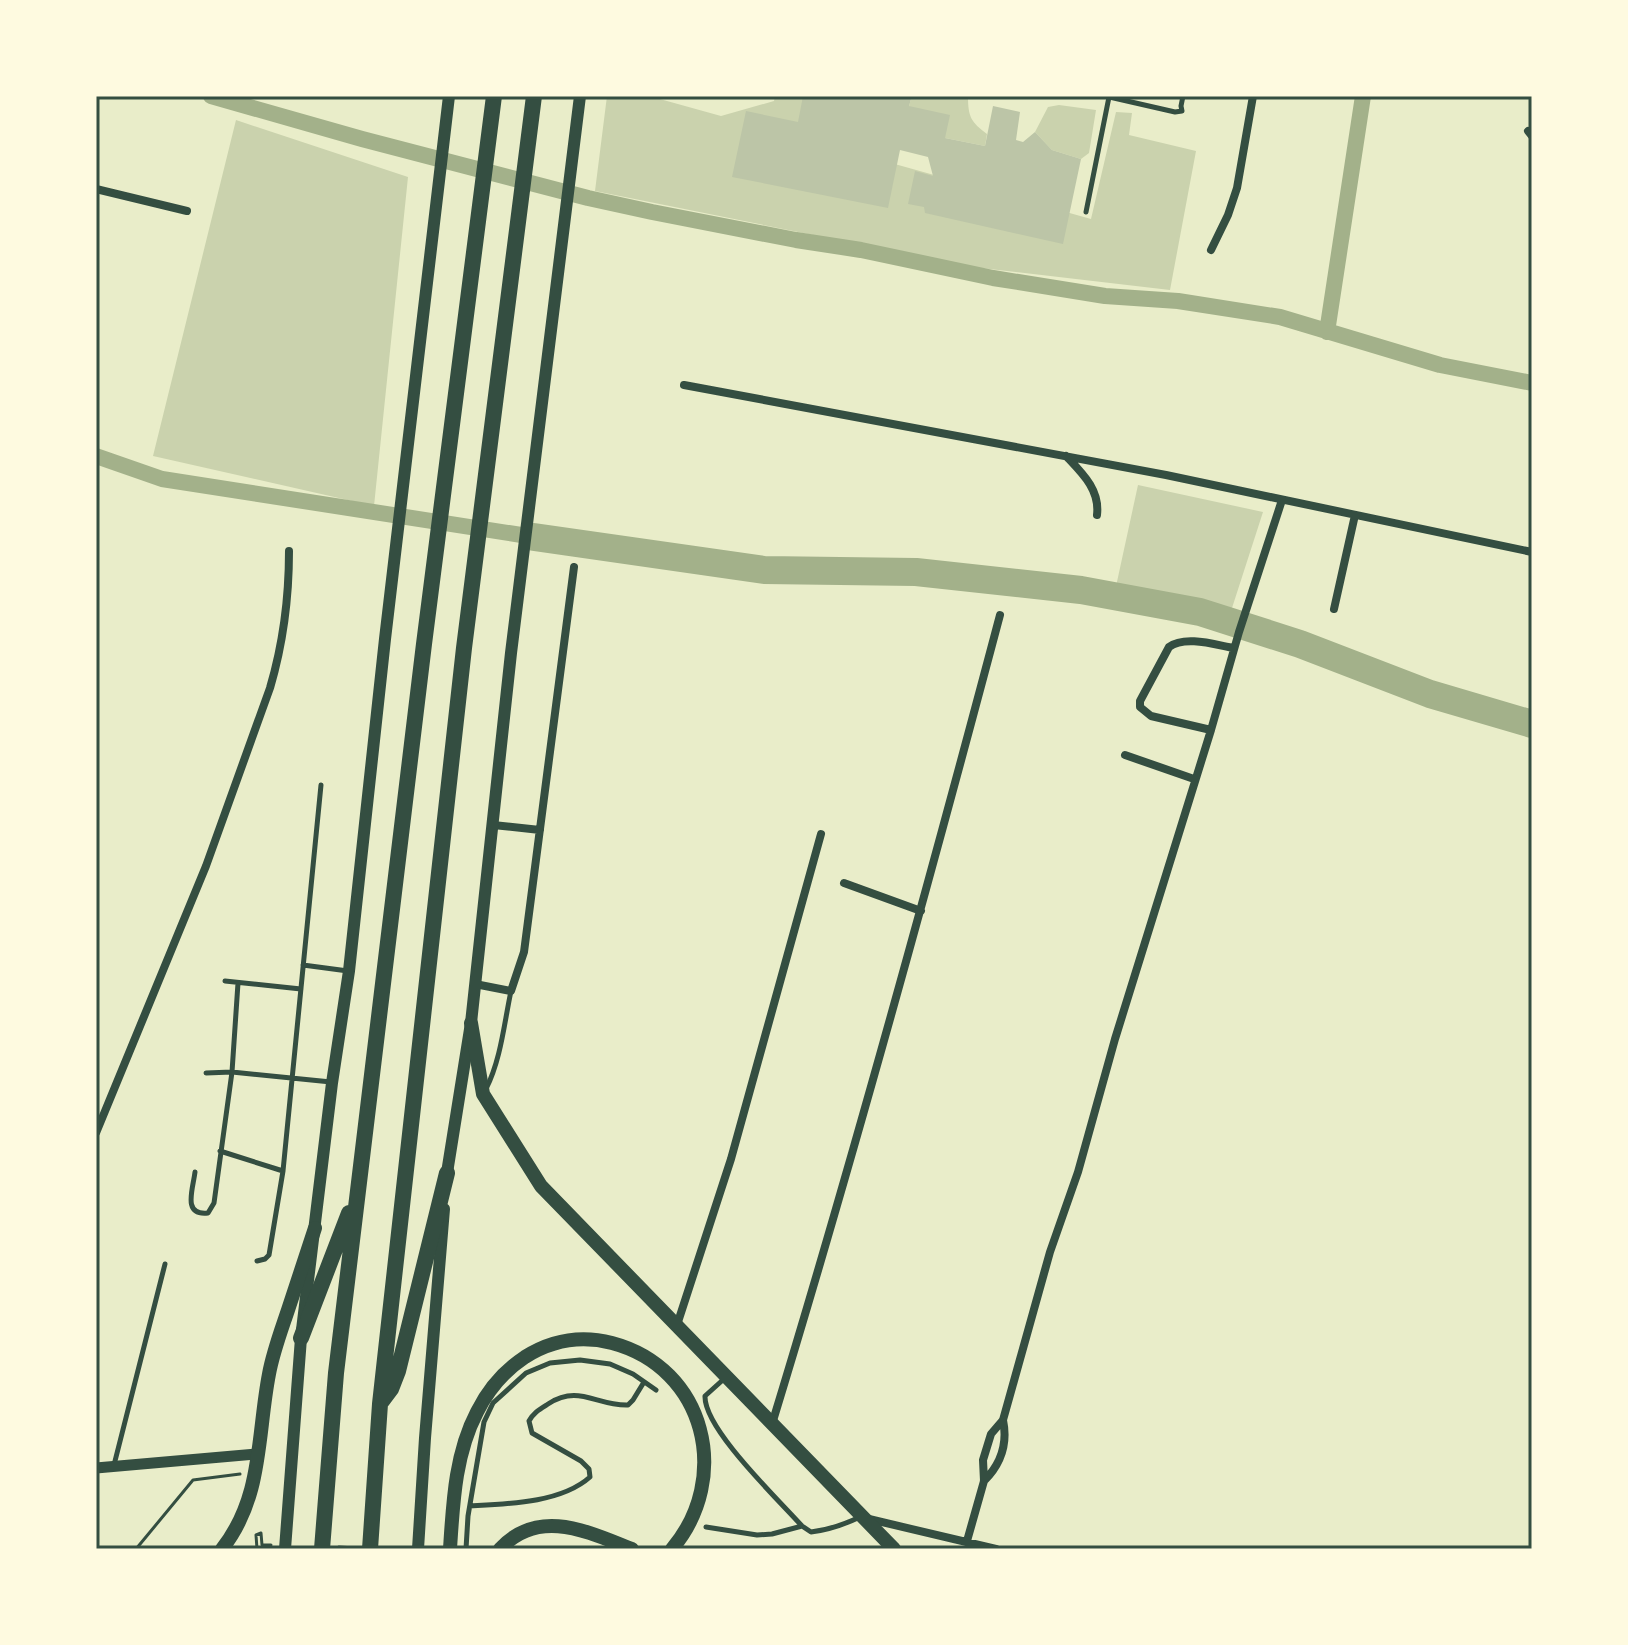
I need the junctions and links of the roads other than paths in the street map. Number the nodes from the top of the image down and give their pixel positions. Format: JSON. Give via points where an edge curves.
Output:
{"nodes":[{"id":1,"x":449,"y":96,"type":"edge"},
{"id":2,"x":494,"y":96,"type":"edge"},
{"id":3,"x":534,"y":96,"type":"edge"},
{"id":4,"x":580,"y":96,"type":"edge"},
{"id":5,"x":1107,"y":96,"type":"edge"},
{"id":6,"x":1183,"y":96,"type":"edge"},
{"id":7,"x":1253,"y":96,"type":"edge"},
{"id":8,"x":96,"y":189,"type":"edge"},
{"id":9,"x":187,"y":211,"type":"dead end"},
{"id":10,"x":1086,"y":212,"type":"dead end"},
{"id":11,"x":1211,"y":250,"type":"dead end"},
{"id":12,"x":684,"y":385,"type":"dead end"},
{"id":13,"x":1066,"y":455,"type":"junction"},
{"id":14,"x":1282,"y":500,"type":"junction"},
{"id":15,"x":1097,"y":515,"type":"dead end"},
{"id":16,"x":1355,"y":515,"type":"junction"},
{"id":17,"x":289,"y":551,"type":"dead end"},
{"id":18,"x":1532,"y":552,"type":"edge"},
{"id":19,"x":574,"y":567,"type":"dead end"},
{"id":20,"x":1334,"y":609,"type":"dead end"},
{"id":21,"x":1000,"y":615,"type":"dead end"},
{"id":22,"x":1234,"y":648,"type":"junction"},
{"id":23,"x":1211,"y":730,"type":"junction"},
{"id":24,"x":1125,"y":755,"type":"dead end"},
{"id":25,"x":1194,"y":779,"type":"junction"},
{"id":26,"x":321,"y":785,"type":"dead end"},
{"id":27,"x":493,"y":825,"type":"junction"},
{"id":28,"x":540,"y":830,"type":"junction"},
{"id":29,"x":821,"y":834,"type":"dead end"},
{"id":30,"x":844,"y":883,"type":"dead end"},
{"id":31,"x":921,"y":911,"type":"junction"},
{"id":32,"x":303,"y":965,"type":"junction"},
{"id":33,"x":349,"y":971,"type":"junction"},
{"id":34,"x":225,"y":981,"type":"dead end"},
{"id":35,"x":238,"y":983,"type":"junction"},
{"id":36,"x":475,"y":984,"type":"junction"},
{"id":37,"x":301,"y":989,"type":"junction"},
{"id":38,"x":511,"y":991,"type":"junction"},
{"id":39,"x":471,"y":1023,"type":"junction"},
{"id":40,"x":232,"y":1072,"type":"junction"},
{"id":41,"x":206,"y":1073,"type":"dead end"},
{"id":42,"x":293,"y":1079,"type":"junction"},
{"id":43,"x":332,"y":1083,"type":"junction"},
{"id":44,"x":483,"y":1094,"type":"junction"},
{"id":45,"x":96,"y":1133,"type":"edge"},
{"id":46,"x":220,"y":1151,"type":"junction"},
{"id":47,"x":283,"y":1171,"type":"junction"},
{"id":48,"x":195,"y":1172,"type":"dead end"},
{"id":49,"x":447,"y":1173,"type":"junction"},
{"id":50,"x":358,"y":1189,"type":"junction"},
{"id":51,"x":315,"y":1228,"type":"junction"},
{"id":52,"x":257,"y":1261,"type":"dead end"},
{"id":53,"x":165,"y":1264,"type":"dead end"},
{"id":54,"x":676,"y":1326,"type":"junction"},
{"id":55,"x":301,"y":1338,"type":"junction"},
{"id":56,"x":726,"y":1377,"type":"junction"},
{"id":57,"x":644,"y":1382,"type":"junction"},
{"id":58,"x":656,"y":1390,"type":"dead end"},
{"id":59,"x":380,"y":1404,"type":"junction"},
{"id":60,"x":1003,"y":1420,"type":"junction"},
{"id":61,"x":772,"y":1425,"type":"junction"},
{"id":62,"x":257,"y":1454,"type":"junction"},
{"id":63,"x":114,"y":1467,"type":"junction"},
{"id":64,"x":96,"y":1468,"type":"edge"},
{"id":65,"x":984,"y":1481,"type":"junction"},
{"id":66,"x":470,"y":1506,"type":"junction"},
{"id":67,"x":861,"y":1517,"type":"junction"},
{"id":68,"x":802,"y":1526,"type":"junction"},
{"id":69,"x":706,"y":1527,"type":"dead end"},
{"id":70,"x":967,"y":1541,"type":"junction"},
{"id":71,"x":222,"y":1549,"type":"edge"},
{"id":72,"x":285,"y":1549,"type":"edge"},
{"id":73,"x":322,"y":1549,"type":"edge"},
{"id":74,"x":370,"y":1549,"type":"edge"},
{"id":75,"x":418,"y":1549,"type":"edge"},
{"id":76,"x":450,"y":1549,"type":"edge"},
{"id":77,"x":466,"y":1549,"type":"edge"},
{"id":78,"x":500,"y":1549,"type":"edge"},
{"id":79,"x":632,"y":1549,"type":"edge"},
{"id":80,"x":672,"y":1549,"type":"edge"},
{"id":81,"x":894,"y":1549,"type":"edge"},
{"id":82,"x":996,"y":1549,"type":"edge"}],
"edges":[{"from":1,"to":33,"type":"main road"},
{"from":2,"to":50,"type":"highway"},
{"from":3,"to":59,"type":"highway","via":[[464,648]]},
{"from":4,"to":27,"type":"main road"},
{"from":5,"to":6,"type":"lane","via":[[1175,112],[1182,111]]},
{"from":5,"to":10,"type":"lane"},
{"from":7,"to":11,"type":"street","via":[[1237,188]]},
{"from":8,"to":9,"type":"street"},
{"from":12,"to":13,"type":"street"},
{"from":13,"to":14,"type":"street"},
{"from":13,"to":15,"type":"street","via":[[1095,493]]},
{"from":14,"to":16,"type":"street"},
{"from":14,"to":22,"type":"street"},
{"from":16,"to":18,"type":"street"},
{"from":16,"to":20,"type":"street"},
{"from":17,"to":45,"type":"street","via":[[286,609],[270,688],[206,866]]},
{"from":19,"to":28,"type":"street"},
{"from":21,"to":31,"type":"street"},
{"from":22,"to":23,"type":"street"},
{"from":22,"to":23,"type":"street","via":[[1174,643],[1140,701],[1151,716]]},
{"from":23,"to":25,"type":"street"},
{"from":24,"to":25,"type":"street"},
{"from":25,"to":60,"type":"street"},
{"from":26,"to":32,"type":"lane"},
{"from":27,"to":28,"type":"street"},
{"from":27,"to":36,"type":"main road"},
{"from":28,"to":38,"type":"street","via":[[524,952]]},
{"from":29,"to":54,"type":"street","via":[[731,1159]]},
{"from":30,"to":31,"type":"street"},
{"from":31,"to":61,"type":"street"},
{"from":32,"to":33,"type":"lane"},
{"from":32,"to":37,"type":"lane"},
{"from":33,"to":43,"type":"main road"},
{"from":34,"to":35,"type":"lane"},
{"from":35,"to":37,"type":"lane"},
{"from":35,"to":40,"type":"lane"},
{"from":36,"to":38,"type":"street"},
{"from":36,"to":39,"type":"main road"},
{"from":37,"to":42,"type":"lane"},
{"from":38,"to":44,"type":"lane","via":[[500,1047]]},
{"from":39,"to":44,"type":"main road"},
{"from":39,"to":49,"type":"main road"},
{"from":40,"to":41,"type":"lane"},
{"from":40,"to":42,"type":"lane"},
{"from":40,"to":46,"type":"lane"},
{"from":42,"to":43,"type":"lane"},
{"from":42,"to":47,"type":"lane"},
{"from":43,"to":51,"type":"main road"},
{"from":44,"to":54,"type":"main road","via":[[541,1186]]},
{"from":46,"to":47,"type":"lane"},
{"from":46,"to":48,"type":"lane","via":[[208,1213],[191,1206]]},
{"from":47,"to":52,"type":"lane","via":[[269,1255]]},
{"from":49,"to":59,"type":"highway","via":[[398,1371]]},
{"from":49,"to":75,"type":"main road"},
{"from":50,"to":55,"type":"highway"},
{"from":50,"to":73,"type":"highway"},
{"from":51,"to":55,"type":"main road"},
{"from":51,"to":62,"type":"main road","via":[[274,1352]]},
{"from":53,"to":63,"type":"lane"},
{"from":54,"to":56,"type":"main road"},
{"from":55,"to":72,"type":"main road"},
{"from":56,"to":61,"type":"main road"},
{"from":56,"to":68,"type":"lane","via":[[705,1396],[709,1415]]},
{"from":57,"to":58,"type":"lane"},
{"from":57,"to":66,"type":"lane","via":[[610,1364],[580,1360],[550,1363],[526,1373],[488,1412]]},
{"from":57,"to":66,"type":"lane","via":[[628,1405],[571,1395],[533,1413],[532,1433],[589,1469],[590,1477],[582,1484],[545,1497]]},
{"from":59,"to":74,"type":"highway"},
{"from":60,"to":65,"type":"street","via":[[991,1434],[983,1460]]},
{"from":60,"to":65,"type":"street","via":[[1002,1453]]},
{"from":61,"to":67,"type":"main road"},
{"from":62,"to":63,"type":"street"},
{"from":62,"to":71,"type":"main road","via":[[246,1511]]},
{"from":63,"to":64,"type":"street"},
{"from":65,"to":70,"type":"street"},
{"from":66,"to":77,"type":"lane"},
{"from":67,"to":68,"type":"lane","via":[[824,1531]]},
{"from":67,"to":70,"type":"street"},
{"from":67,"to":81,"type":"main road"},
{"from":68,"to":69,"type":"lane","via":[[757,1535]]},
{"from":70,"to":82,"type":"street"},
{"from":76,"to":80,"type":"main road","via":[[456,1479],[487,1393],[536,1351],[587,1338],[629,1349],[656,1364],[681,1390],[698,1421],[704,1450],[702,1486],[690,1522]]},
{"from":78,"to":79,"type":"main road","via":[[526,1530],[548,1526],[575,1528]]}]}
